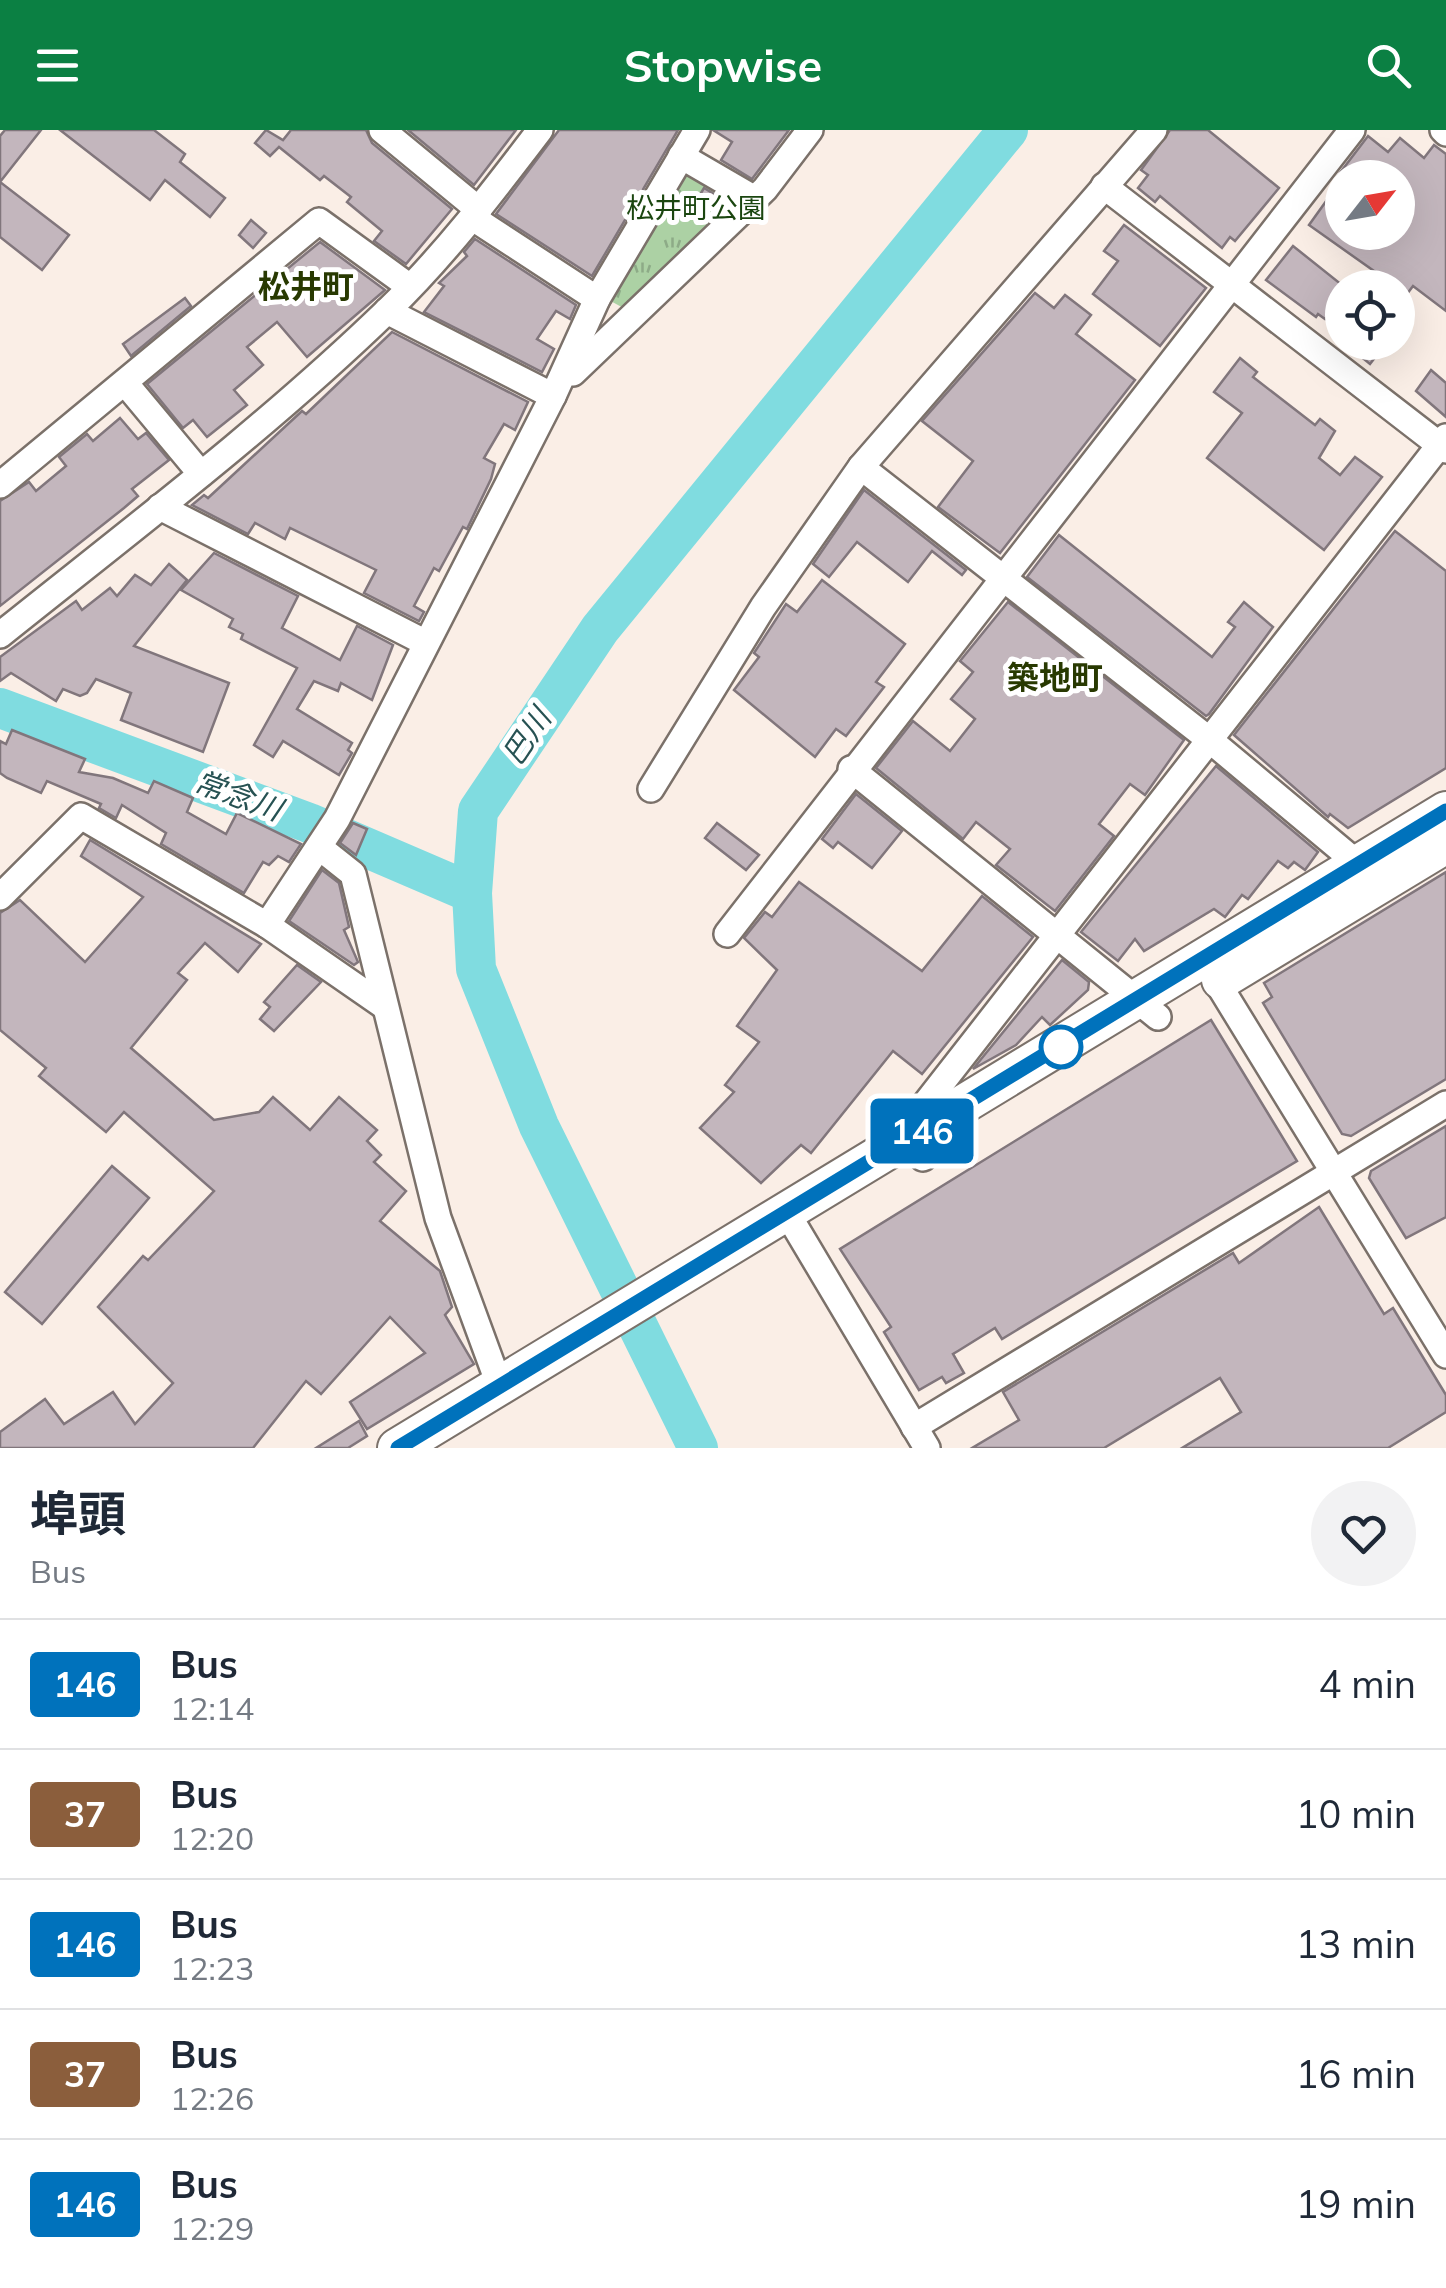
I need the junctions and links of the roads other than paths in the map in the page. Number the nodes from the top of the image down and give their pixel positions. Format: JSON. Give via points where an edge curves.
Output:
{"nodes":[{"id":1,"x":382,"y":130,"type":"edge"},
{"id":2,"x":540,"y":130,"type":"edge"},
{"id":3,"x":696,"y":130,"type":"edge"},
{"id":4,"x":810,"y":130,"type":"edge"},
{"id":5,"x":1154,"y":130,"type":"edge"},
{"id":6,"x":1352,"y":130,"type":"edge"},
{"id":7,"x":681,"y":156,"type":"junction"},
{"id":8,"x":1104,"y":186,"type":"junction"},
{"id":9,"x":754,"y":199,"type":"junction"},
{"id":10,"x":476,"y":214,"type":"junction"},
{"id":11,"x":410,"y":286,"type":"junction"},
{"id":12,"x":1232,"y":286,"type":"junction"},
{"id":13,"x":597,"y":299,"type":"junction"},
{"id":14,"x":388,"y":310,"type":"junction"},
{"id":15,"x":126,"y":384,"type":"junction"},
{"id":16,"x":553,"y":396,"type":"junction"},
{"id":17,"x":1444,"y":444,"type":"edge"},
{"id":18,"x":862,"y":466,"type":"junction"},
{"id":19,"x":201,"y":474,"type":"junction"},
{"id":20,"x":0,"y":486,"type":"edge"},
{"id":21,"x":160,"y":507,"type":"junction"},
{"id":22,"x":1002,"y":579,"type":"junction"},
{"id":23,"x":0,"y":636,"type":"edge"},
{"id":24,"x":426,"y":643,"type":"junction"},
{"id":25,"x":1211,"y":741,"type":"junction"},
{"id":26,"x":852,"y":769,"type":"junction"},
{"id":27,"x":651,"y":789,"type":"dead end"},
{"id":28,"x":1446,"y":811,"type":"edge"},
{"id":29,"x":1446,"y":844,"type":"edge"},
{"id":30,"x":318,"y":848,"type":"junction"},
{"id":31,"x":1372,"y":875,"type":"junction"},
{"id":32,"x":0,"y":897,"type":"edge"},
{"id":33,"x":267,"y":924,"type":"junction"},
{"id":34,"x":728,"y":934,"type":"dead end"},
{"id":35,"x":1059,"y":934,"type":"junction"},
{"id":36,"x":1217,"y":982,"type":"junction"},
{"id":37,"x":384,"y":1006,"type":"junction"},
{"id":38,"x":1148,"y":1008,"type":"junction"},
{"id":39,"x":1446,"y":1104,"type":"edge"},
{"id":40,"x":918,"y":1147,"type":"junction"},
{"id":41,"x":1335,"y":1172,"type":"junction"},
{"id":42,"x":783,"y":1229,"type":"junction"},
{"id":43,"x":1446,"y":1355,"type":"edge"},
{"id":44,"x":523,"y":1382,"type":"junction"},
{"id":45,"x":921,"y":1438,"type":"edge"},
{"id":46,"x":398,"y":1448,"type":"edge"},
{"id":47,"x":447,"y":1448,"type":"edge"}],
"edges":[{"from":1,"to":10,"type":"street"},
{"from":2,"to":10,"type":"street"},
{"from":3,"to":7,"type":"street"},
{"from":4,"to":9,"type":"street"},
{"from":5,"to":8,"type":"street"},
{"from":6,"to":12,"type":"street"},
{"from":7,"to":9,"type":"street"},
{"from":7,"to":13,"type":"street"},
{"from":8,"to":12,"type":"street"},
{"from":8,"to":18,"type":"street"},
{"from":9,"to":16,"type":"street"},
{"from":10,"to":11,"type":"street"},
{"from":10,"to":13,"type":"street"},
{"from":11,"to":14,"type":"street"},
{"from":11,"to":15,"type":"street","via":[[319,221]]},
{"from":12,"to":17,"type":"street"},
{"from":12,"to":22,"type":"street"},
{"from":13,"to":16,"type":"street"},
{"from":14,"to":16,"type":"street"},
{"from":14,"to":19,"type":"street"},
{"from":15,"to":19,"type":"street"},
{"from":15,"to":20,"type":"street"},
{"from":16,"to":24,"type":"street"},
{"from":17,"to":25,"type":"street"},
{"from":18,"to":22,"type":"street"},
{"from":18,"to":27,"type":"street"},
{"from":19,"to":21,"type":"street"},
{"from":21,"to":23,"type":"street"},
{"from":21,"to":24,"type":"street"},
{"from":22,"to":25,"type":"street"},
{"from":22,"to":26,"type":"street"},
{"from":24,"to":30,"type":"street"},
{"from":25,"to":31,"type":"street"},
{"from":25,"to":35,"type":"street"},
{"from":26,"to":34,"type":"street"},
{"from":26,"to":35,"type":"street"},
{"from":28,"to":31,"type":"highway"},
{"from":29,"to":31,"type":"highway"},
{"from":30,"to":33,"type":"street"},
{"from":30,"to":37,"type":"street","via":[[353,874]]},
{"from":31,"to":36,"type":"highway"},
{"from":31,"to":38,"type":"highway"},
{"from":32,"to":33,"type":"street","via":[[81,816]]},
{"from":33,"to":37,"type":"street"},
{"from":35,"to":38,"type":"street"},
{"from":35,"to":40,"type":"street","via":[[926,1103]]},
{"from":36,"to":38,"type":"highway"},
{"from":36,"to":41,"type":"street"},
{"from":37,"to":44,"type":"street","via":[[438,1218]]},
{"from":38,"to":40,"type":"highway"},
{"from":39,"to":41,"type":"street"},
{"from":40,"to":42,"type":"highway"},
{"from":41,"to":43,"type":"street"},
{"from":41,"to":45,"type":"street"},
{"from":42,"to":44,"type":"highway"},
{"from":42,"to":45,"type":"street"},
{"from":44,"to":46,"type":"highway"},
{"from":44,"to":47,"type":"highway"}]}
